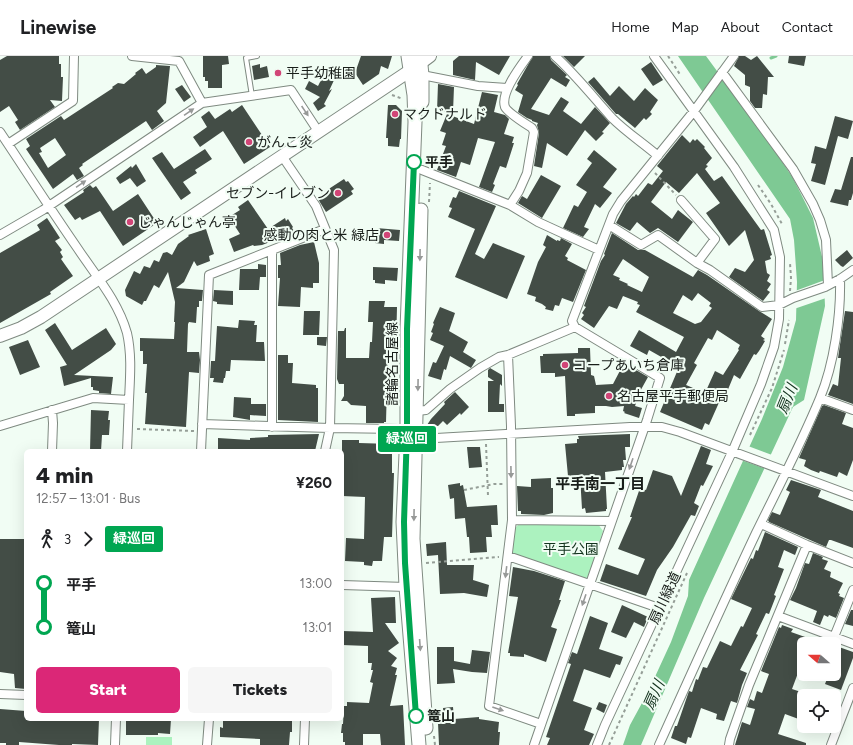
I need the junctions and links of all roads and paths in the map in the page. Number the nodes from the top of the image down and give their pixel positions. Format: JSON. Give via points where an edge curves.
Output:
{"nodes":[{"id":1,"x":74,"y":56,"type":"edge"},
{"id":2,"x":132,"y":56,"type":"edge"},
{"id":3,"x":256,"y":56,"type":"edge"},
{"id":4,"x":408,"y":56,"type":"edge"},
{"id":5,"x":528,"y":56,"type":"edge"},
{"id":6,"x":555,"y":56,"type":"edge"},
{"id":7,"x":654,"y":56,"type":"edge"},
{"id":8,"x":734,"y":56,"type":"edge"},
{"id":9,"x":421,"y":64,"type":"edge"},
{"id":10,"x":722,"y":72,"type":"junction"},
{"id":11,"x":508,"y":88,"type":"junction"},
{"id":12,"x":391,"y":94,"type":"dead end"},
{"id":13,"x":252,"y":96,"type":"junction"},
{"id":14,"x":407,"y":101,"type":"dead end"},
{"id":15,"x":202,"y":103,"type":"junction"},
{"id":16,"x":694,"y":111,"type":"junction"},
{"id":17,"x":318,"y":131,"type":"junction"},
{"id":18,"x":0,"y":132,"type":"edge"},
{"id":19,"x":8,"y":144,"type":"junction"},
{"id":20,"x":282,"y":156,"type":"junction"},
{"id":21,"x":658,"y":156,"type":"junction"},
{"id":22,"x":649,"y":167,"type":"junction"},
{"id":23,"x":422,"y":170,"type":"junction"},
{"id":24,"x":681,"y":200,"type":"joint"},
{"id":25,"x":510,"y":205,"type":"junction"},
{"id":26,"x":48,"y":206,"type":"junction"},
{"id":27,"x":609,"y":225,"type":"junction"},
{"id":28,"x":325,"y":229,"type":"junction"},
{"id":29,"x":0,"y":235,"type":"edge"},
{"id":30,"x":272,"y":250,"type":"junction"},
{"id":31,"x":599,"y":250,"type":"junction"},
{"id":32,"x":697,"y":263,"type":"junction"},
{"id":33,"x":853,"y":270,"type":"edge"},
{"id":34,"x":99,"y":279,"type":"junction"},
{"id":35,"x":840,"y":279,"type":"junction"},
{"id":36,"x":827,"y":286,"type":"junction"},
{"id":37,"x":779,"y":305,"type":"junction"},
{"id":38,"x":575,"y":327,"type":"junction"},
{"id":39,"x":0,"y":336,"type":"edge"},
{"id":40,"x":508,"y":355,"type":"junction"},
{"id":41,"x":820,"y":398,"type":"junction"},
{"id":42,"x":129,"y":400,"type":"junction"},
{"id":43,"x":52,"y":410,"type":"junction"},
{"id":44,"x":853,"y":410,"type":"edge"},
{"id":45,"x":417,"y":411,"type":"junction"},
{"id":46,"x":0,"y":426,"type":"edge"},
{"id":47,"x":272,"y":427,"type":"junction"},
{"id":48,"x":644,"y":427,"type":"junction"},
{"id":49,"x":202,"y":428,"type":"junction"},
{"id":50,"x":330,"y":428,"type":"junction"},
{"id":51,"x":135,"y":429,"type":"dead end"},
{"id":52,"x":510,"y":433,"type":"junction"},
{"id":53,"x":411,"y":434,"type":"junction"},
{"id":54,"x":486,"y":434,"type":"junction"},
{"id":55,"x":52,"y":449,"type":"edge"},
{"id":56,"x":127,"y":449,"type":"edge"},
{"id":57,"x":200,"y":449,"type":"edge"},
{"id":58,"x":326,"y":449,"type":"edge"},
{"id":59,"x":732,"y":452,"type":"junction"},
{"id":60,"x":784,"y":470,"type":"junction"},
{"id":61,"x":505,"y":484,"type":"dead end"},
{"id":62,"x":487,"y":486,"type":"junction"},
{"id":63,"x":464,"y":490,"type":"dead end"},
{"id":64,"x":488,"y":496,"type":"dead end"},
{"id":65,"x":853,"y":496,"type":"edge"},
{"id":66,"x":512,"y":520,"type":"junction"},
{"id":67,"x":611,"y":521,"type":"junction"},
{"id":68,"x":761,"y":524,"type":"junction"},
{"id":69,"x":807,"y":545,"type":"junction"},
{"id":70,"x":508,"y":556,"type":"junction"},
{"id":71,"x":422,"y":563,"type":"dead end"},
{"id":72,"x":853,"y":563,"type":"edge"},
{"id":73,"x":688,"y":570,"type":"dead end"},
{"id":74,"x":589,"y":584,"type":"junction"},
{"id":75,"x":344,"y":585,"type":"edge"},
{"id":76,"x":406,"y":587,"type":"junction"},
{"id":77,"x":853,"y":590,"type":"edge"},
{"id":78,"x":659,"y":608,"type":"junction"},
{"id":79,"x":778,"y":616,"type":"junction"},
{"id":80,"x":834,"y":637,"type":"joint"},
{"id":81,"x":841,"y":640,"type":"edge"},
{"id":82,"x":853,"y":644,"type":"edge"},
{"id":83,"x":853,"y":688,"type":"edge"},
{"id":84,"x":0,"y":694,"type":"edge"},
{"id":85,"x":24,"y":695,"type":"edge"},
{"id":86,"x":116,"y":721,"type":"edge"},
{"id":87,"x":208,"y":721,"type":"edge"},
{"id":88,"x":305,"y":721,"type":"edge"},
{"id":89,"x":541,"y":724,"type":"junction"},
{"id":90,"x":115,"y":745,"type":"edge"},
{"id":91,"x":207,"y":745,"type":"edge"},
{"id":92,"x":304,"y":745,"type":"edge"},
{"id":93,"x":419,"y":745,"type":"edge"},
{"id":94,"x":427,"y":745,"type":"edge"},
{"id":95,"x":534,"y":745,"type":"edge"},
{"id":96,"x":597,"y":745,"type":"edge"},
{"id":97,"x":609,"y":745,"type":"edge"},
{"id":98,"x":659,"y":745,"type":"edge"},
{"id":99,"x":730,"y":745,"type":"edge"},
{"id":100,"x":831,"y":745,"type":"edge"}],
"edges":[{"from":1,"to":19,"type":"street","via":[[73,101]]},
{"from":2,"to":15,"type":"street","via":[[179,61]]},
{"from":3,"to":13,"type":"lane","via":[[246,58]]},
{"from":4,"to":9,"type":"main road","name":"諸輪名古屋線"},
{"from":5,"to":11,"type":"street"},
{"from":6,"to":21,"type":"street","via":[[614,120]]},
{"from":7,"to":16,"type":"street"},
{"from":8,"to":10,"type":"street"},
{"from":9,"to":11,"type":"street","via":[[478,86]]},
{"from":9,"to":17,"type":"street"},
{"from":9,"to":23,"type":"main road","name":"諸輪名古屋線"},
{"from":9,"to":53,"type":"main road","name":"諸輪名古屋線","via":[[414,95],[407,329]]},
{"from":10,"to":16,"type":"street"},
{"from":10,"to":36,"type":"street","via":[[793,169],[813,204],[826,240]]},
{"from":11,"to":25,"type":"street","via":[[505,106],[534,132],[527,173]]},
{"from":12,"to":14,"type":"path"},
{"from":13,"to":15,"type":"street"},
{"from":13,"to":17,"type":"street","one_way":true,"via":[[291,90]]},
{"from":26,"to":15,"type":"street","one_way":true},
{"from":16,"to":21,"type":"street"},
{"from":16,"to":37,"type":"street","via":[[774,230],[780,257]]},
{"from":17,"to":20,"type":"street"},
{"from":18,"to":19,"type":"street"},
{"from":19,"to":26,"type":"street"},
{"from":20,"to":28,"type":"street","via":[[316,206]]},
{"from":20,"to":34,"type":"street"},
{"from":21,"to":22,"type":"street"},
{"from":22,"to":24,"type":"path"},
{"from":22,"to":27,"type":"street","via":[[621,201]]},
{"from":23,"to":25,"type":"street"},
{"from":23,"to":45,"type":"main road","name":"諸輪名古屋線","one_way":true},
{"from":24,"to":32,"type":"street","via":[[715,238]]},
{"from":25,"to":31,"type":"street","via":[[538,222]]},
{"from":26,"to":29,"type":"street"},
{"from":26,"to":34,"type":"street"},
{"from":27,"to":31,"type":"street"},
{"from":27,"to":32,"type":"street","via":[[641,245],[658,235]]},
{"from":28,"to":30,"type":"street"},
{"from":28,"to":50,"type":"street","via":[[334,250]]},
{"from":30,"to":47,"type":"street"},
{"from":30,"to":49,"type":"street","via":[[209,275]]},
{"from":31,"to":38,"type":"street","via":[[572,321]]},
{"from":32,"to":37,"type":"street","via":[[762,307]]},
{"from":33,"to":35,"type":"street"},
{"from":34,"to":39,"type":"street","via":[[41,317]]},
{"from":34,"to":42,"type":"street","via":[[119,313],[127,333],[131,367]]},
{"from":35,"to":36,"type":"street"},
{"from":35,"to":41,"type":"street","via":[[841,304],[835,343]]},
{"from":36,"to":37,"type":"street"},
{"from":37,"to":59,"type":"street","via":[[774,347]]},
{"from":38,"to":40,"type":"street"},
{"from":38,"to":48,"type":"street","via":[[660,378]]},
{"from":40,"to":45,"type":"street","via":[[480,368],[426,410]]},
{"from":40,"to":52,"type":"street"},
{"from":41,"to":44,"type":"street"},
{"from":41,"to":60,"type":"street"},
{"from":42,"to":43,"type":"street","via":[[93,398]]},
{"from":42,"to":56,"type":"street"},
{"from":43,"to":46,"type":"street"},
{"from":43,"to":55,"type":"street"},
{"from":45,"to":53,"type":"main road","name":"諸輪名古屋線"},
{"from":47,"to":49,"type":"street"},
{"from":47,"to":50,"type":"street"},
{"from":48,"to":52,"type":"street"},
{"from":48,"to":59,"type":"street","via":[[662,427],[680,432]]},
{"from":48,"to":67,"type":"street","one_way":true},
{"from":49,"to":51,"type":"path"},
{"from":49,"to":57,"type":"street"},
{"from":50,"to":53,"type":"street","via":[[398,430]]},
{"from":50,"to":58,"type":"street"},
{"from":52,"to":54,"type":"street"},
{"from":52,"to":66,"type":"street","one_way":true},
{"from":53,"to":54,"type":"street","via":[[436,438]]},
{"from":53,"to":76,"type":"main road","name":"諸輪名古屋線","via":[[404,522]]},
{"from":53,"to":94,"type":"main road","name":"諸輪名古屋線","one_way":true,"via":[[414,539]]},
{"from":54,"to":62,"type":"path"},
{"from":59,"to":60,"type":"street"},
{"from":59,"to":78,"type":"street"},
{"from":60,"to":65,"type":"street"},
{"from":60,"to":68,"type":"street"},
{"from":61,"to":62,"type":"path"},
{"from":62,"to":63,"type":"path"},
{"from":62,"to":64,"type":"path"},
{"from":66,"to":67,"type":"street"},
{"from":66,"to":70,"type":"street"},
{"from":67,"to":74,"type":"street"},
{"from":68,"to":69,"type":"street"},
{"from":68,"to":98,"type":"street"},
{"from":69,"to":72,"type":"street"},
{"from":69,"to":79,"type":"street"},
{"from":70,"to":71,"type":"path"},
{"from":70,"to":74,"type":"street"},
{"from":70,"to":89,"type":"street","one_way":true,"via":[[489,706]]},
{"from":73,"to":97,"type":"path","name":"扇川緑道"},
{"from":74,"to":78,"type":"street"},
{"from":74,"to":89,"type":"street","one_way":true},
{"from":75,"to":76,"type":"street"},
{"from":76,"to":93,"type":"main road","name":"諸輪名古屋線"},
{"from":77,"to":80,"type":"street"},
{"from":78,"to":96,"type":"street"},
{"from":79,"to":80,"type":"street"},
{"from":79,"to":99,"type":"street","via":[[749,685]]},
{"from":81,"to":82,"type":"street"},
{"from":83,"to":100,"type":"street"},
{"from":84,"to":85,"type":"street"},
{"from":86,"to":90,"type":"street"},
{"from":87,"to":91,"type":"street"},
{"from":88,"to":92,"type":"street"},
{"from":89,"to":95,"type":"street"}]}
